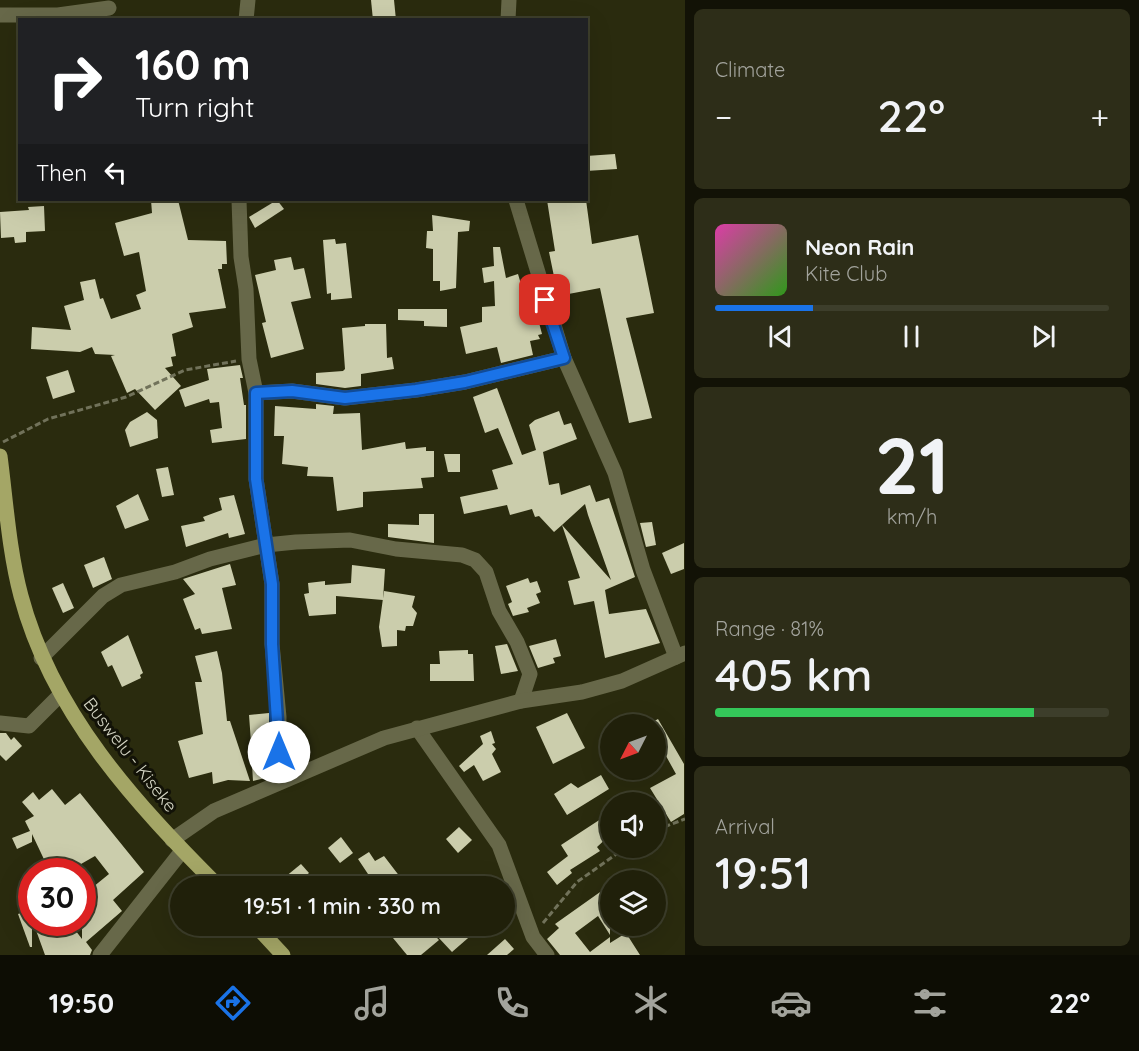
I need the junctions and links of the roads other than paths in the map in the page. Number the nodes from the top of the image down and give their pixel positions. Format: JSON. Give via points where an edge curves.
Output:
{"nodes":[{"id":1,"x":248,"y":0,"type":"edge"},
{"id":2,"x":509,"y":0,"type":"edge"},
{"id":3,"x":109,"y":8,"type":"dead end"},
{"id":4,"x":0,"y":15,"type":"edge"},
{"id":5,"x":246,"y":18,"type":"edge"},
{"id":6,"x":508,"y":18,"type":"edge"},
{"id":7,"x":239,"y":201,"type":"edge"},
{"id":8,"x":516,"y":201,"type":"edge"},
{"id":9,"x":564,"y":358,"type":"junction"},
{"id":10,"x":256,"y":393,"type":"junction"},
{"id":11,"x":0,"y":456,"type":"edge"},
{"id":12,"x":1,"y":475,"type":"edge"},
{"id":13,"x":266,"y":545,"type":"junction"},
{"id":14,"x":680,"y":655,"type":"edge"},
{"id":15,"x":41,"y":658,"type":"junction"},
{"id":16,"x":60,"y":695,"type":"junction"},
{"id":17,"x":521,"y":701,"type":"junction"},
{"id":18,"x":0,"y":723,"type":"edge"},
{"id":19,"x":417,"y":728,"type":"junction"},
{"id":20,"x":278,"y":783,"type":"junction"},
{"id":21,"x":177,"y":845,"type":"junction"},
{"id":22,"x":208,"y":876,"type":"edge"},
{"id":23,"x":265,"y":936,"type":"edge"},
{"id":24,"x":100,"y":955,"type":"edge"},
{"id":25,"x":283,"y":955,"type":"edge"},
{"id":26,"x":547,"y":955,"type":"edge"}],
"edges":[{"from":1,"to":5,"type":"street"},
{"from":2,"to":6,"type":"street"},
{"from":3,"to":4,"type":"street","via":[[58,15]]},
{"from":7,"to":10,"type":"street","via":[[249,359]]},
{"from":8,"to":9,"type":"street"},
{"from":9,"to":10,"type":"street","via":[[416,390],[345,398],[292,391]]},
{"from":9,"to":14,"type":"street","via":[[615,473],[643,570]]},
{"from":10,"to":13,"type":"street","via":[[256,479]]},
{"from":11,"to":12,"type":"main road","name":"Buswelu - Kiseke"},
{"from":12,"to":15,"type":"main road","name":"Buswelu - Kiseke","via":[[20,594]]},
{"from":13,"to":15,"type":"street","via":[[121,585],[103,596]]},
{"from":13,"to":17,"type":"street","via":[[350,540],[475,560],[486,572],[499,611],[530,674]]},
{"from":13,"to":20,"type":"street","via":[[272,584],[272,644],[279,717]]},
{"from":14,"to":17,"type":"street","via":[[612,684]]},
{"from":15,"to":16,"type":"main road","name":"Buswelu - Kiseke"},
{"from":16,"to":18,"type":"street","via":[[29,726]]},
{"from":16,"to":21,"type":"main road","name":"Buswelu - Kiseke","via":[[92,744]]},
{"from":17,"to":19,"type":"street"},
{"from":19,"to":20,"type":"street","via":[[345,752]]},
{"from":19,"to":26,"type":"street","via":[[499,845],[533,937]]},
{"from":20,"to":21,"type":"street","via":[[214,811]]},
{"from":21,"to":22,"type":"main road","name":"Buswelu - Kiseke"},
{"from":21,"to":24,"type":"street"},
{"from":23,"to":25,"type":"main road"}]}
